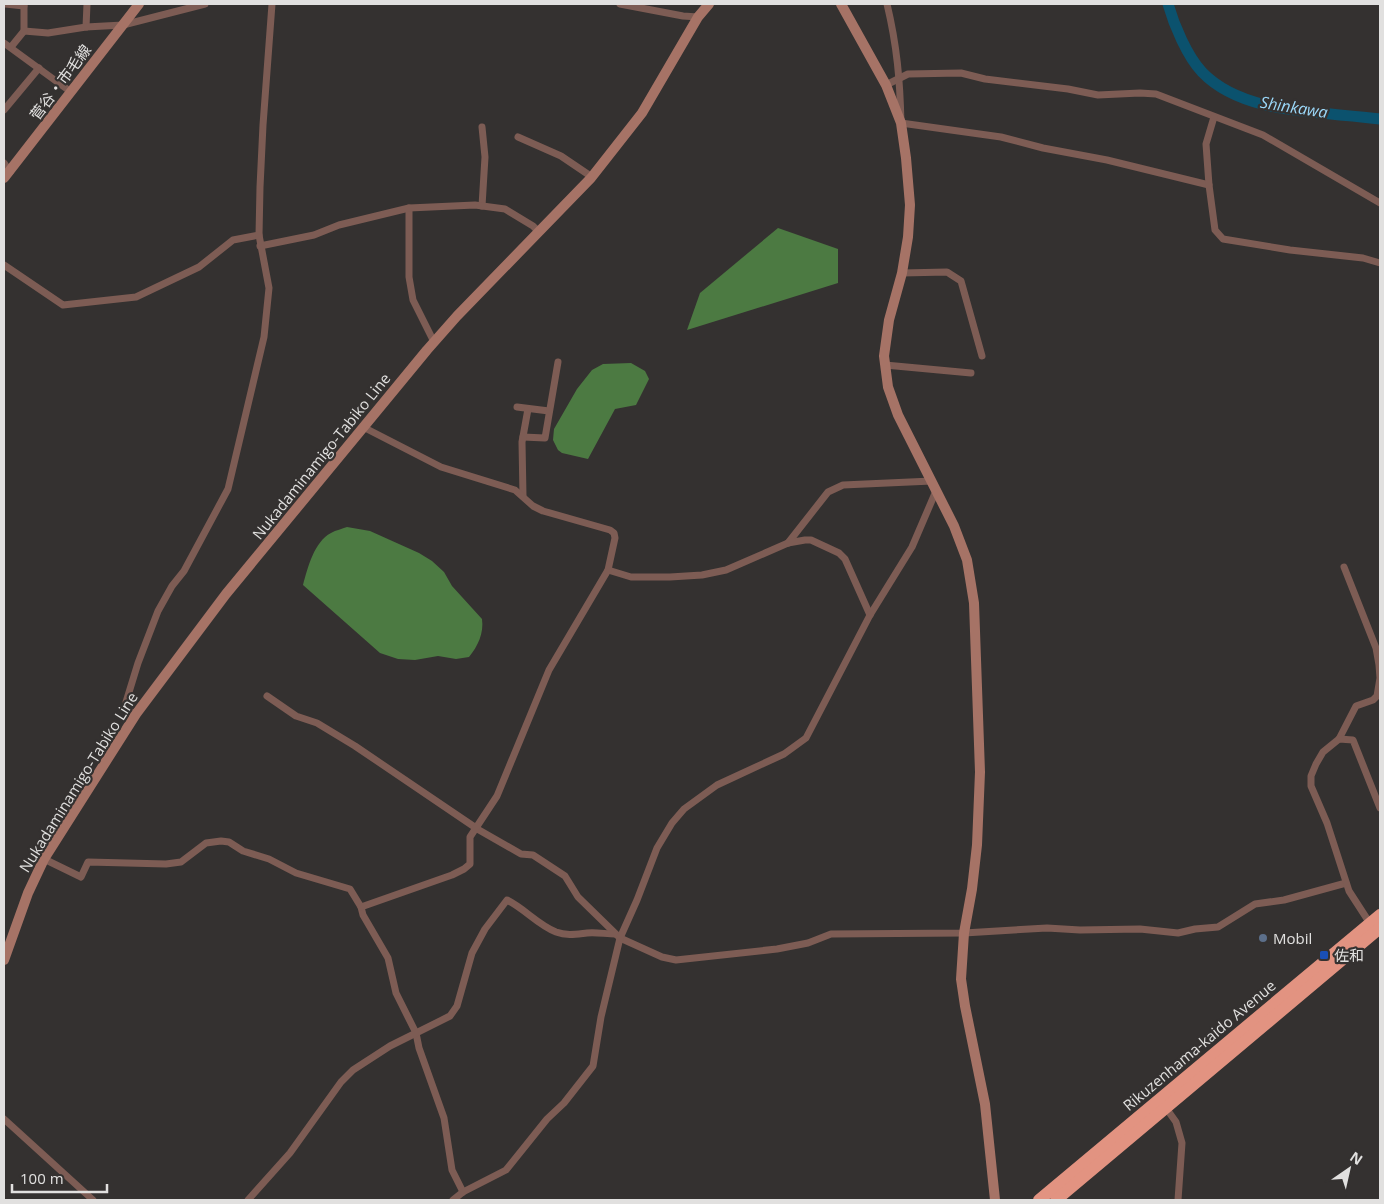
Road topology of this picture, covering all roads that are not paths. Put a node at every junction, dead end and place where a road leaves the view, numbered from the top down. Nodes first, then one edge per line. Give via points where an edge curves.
1 (5, 4) edge
2 (87, 4) edge
3 (139, 4) edge
4 (205, 4) edge
5 (272, 4) edge
6 (620, 4) edge
7 (708, 4) edge
8 (841, 4) edge
9 (887, 4) edge
10 (24, 5) edge
11 (698, 17) junction
12 (123, 25) junction
13 (86, 28) junction
14 (24, 31) junction
15 (4, 43) edge
16 (11, 47) junction
17 (39, 68) junction
18 (900, 78) junction
19 (886, 85) junction
20 (71, 92) junction
21 (4, 110) edge
22 (1214, 117) junction
23 (901, 123) junction
24 (482, 127) dead end
25 (518, 136) dead end
26 (6, 171) edge
27 (592, 177) junction
28 (1209, 185) junction
29 (1380, 203) edge
30 (482, 206) junction
31 (409, 208) junction
32 (538, 231) junction
33 (259, 235) junction
34 (260, 246) junction
35 (1380, 263) edge
36 (4, 265) edge
37 (902, 272) junction
38 (434, 342) junction
39 (982, 356) dead end
40 (558, 362) dead end
41 (885, 365) junction
42 (971, 373) dead end
43 (517, 407) dead end
44 (528, 409) junction
45 (549, 411) junction
46 (363, 427) junction
47 (522, 437) junction
48 (934, 486) junction
49 (523, 496) junction
50 (788, 543) junction
51 (1344, 567) dead end
52 (608, 570) junction
53 (870, 616) junction
54 (267, 696) dead end
55 (136, 714) junction
56 (1339, 739) junction
57 (1380, 808) edge
58 (476, 827) junction
59 (44, 859) junction
60 (1346, 883) junction
61 (361, 907) junction
62 (1380, 915) edge
63 (1377, 928) edge
64 (964, 933) junction
65 (617, 936) junction
66 (4, 960) edge
67 (416, 1033) junction
68 (1166, 1108) junction
69 (4, 1120) edge
70 (463, 1192) junction
71 (93, 1200) edge
72 (248, 1200) edge
73 (453, 1200) edge
74 (995, 1200) edge
75 (1039, 1200) edge
76 (1056, 1200) edge
77 (1178, 1200) edge

1 - 10 street
2 - 13 street
3 - 12 street, 菅谷・市毛線
4 - 12 street
5 - 33 street via 262,125
6 - 11 street
7 - 11 street, Nukadaminamigo-Tabiko Line
8 - 19 street
9 - 18 street via 895,34
10 - 14 street
11 - 27 street, Nukadaminamigo-Tabiko Line via 642,113
12 - 13 street
12 - 20 street, 菅谷・市毛線
13 - 14 street via 48,34
14 - 16 street
15 - 16 street
16 - 17 street
17 - 20 street
17 - 21 street
18 - 19 street
18 - 22 street via 908,74 961,73 1098,95 1156,94
18 - 23 street
19 - 23 street
20 - 26 street, 菅谷・市毛線
22 - 28 street via 1206,144
22 - 29 street via 1263,135
23 - 28 street via 1002,137
23 - 37 street via 910,204
24 - 30 street via 485,157
25 - 27 street via 561,156
27 - 32 street, Nukadaminamigo-Tabiko Line
28 - 35 street via 1215,230 1227,241 1363,258
30 - 31 street
30 - 32 street via 504,209
31 - 34 street via 339,225 314,235
31 - 38 street via 409,277 413,300
32 - 38 street, Nukadaminamigo-Tabiko Line
33 - 34 street
33 - 36 street via 233,240 199,267 136,297 64,305
34 - 55 street via 269,288 264,337 228,489 184,571 158,611 126,702 128,712
37 - 39 street via 946,272 961,281
37 - 41 street via 889,320
38 - 46 street, Nukadaminamigo-Tabiko Line
40 - 45 street
41 - 42 street
41 - 48 street via 888,387 898,415
43 - 44 street
44 - 45 street
44 - 47 street
45 - 47 street via 545,438
46 - 49 street via 441,467 515,490
46 - 55 street, Nukadaminamigo-Tabiko Line via 226,594
47 - 49 street
48 - 50 street via 843,486 828,492
48 - 53 street via 912,546
48 - 64 street via 968,560 974,603 980,772 977,846
49 - 52 street via 543,511 614,533 614,550
50 - 52 street via 726,570 702,575 632,577
50 - 53 street via 811,540 839,553 845,559
51 - 56 street via 1376,648 1380,678 1377,696 1356,706
52 - 58 street via 550,670 497,796
53 - 65 street via 806,738 784,754 717,785 684,809 672,823 657,848 637,900
54 - 58 street via 296,716 317,723 355,746
55 - 59 street, Nukadaminamigo-Tabiko Line
56 - 57 street via 1353,740
56 - 60 street via 1323,752 1311,776 1311,786
58 - 61 street via 470,836 470,864 464,869
58 - 65 street via 521,854 533,855 565,876 578,897
59 - 61 street via 81,877 88,862 182,862 206,843 229,842 296,873 350,889
59 - 66 street, Nukadaminamigo-Tabiko Line
60 - 63 street
60 - 64 street via 1284,900 1255,904 1218,927 1178,933 1140,929 1047,928
61 - 67 street via 362,915 388,958 396,993
62 - 63 highway, Rikuzenhama-kaido Avenue
63 - 68 highway, Rikuzenhama-kaido Avenue
63 - 75 highway, Rikuzenhama-kaido Avenue
64 - 65 street via 831,934 808,943 777,949 676,960
64 - 74 street via 961,979 985,1104
65 - 67 street via 556,932 507,900 472,953 457,1006 450,1016
65 - 70 street via 593,1066 506,1170
67 - 70 street via 444,1118 452,1170
67 - 72 street via 353,1070 290,1153
68 - 76 highway, Rikuzenhama-kaido Avenue
68 - 77 street via 1176,1122 1182,1143
69 - 71 street
70 - 73 street

